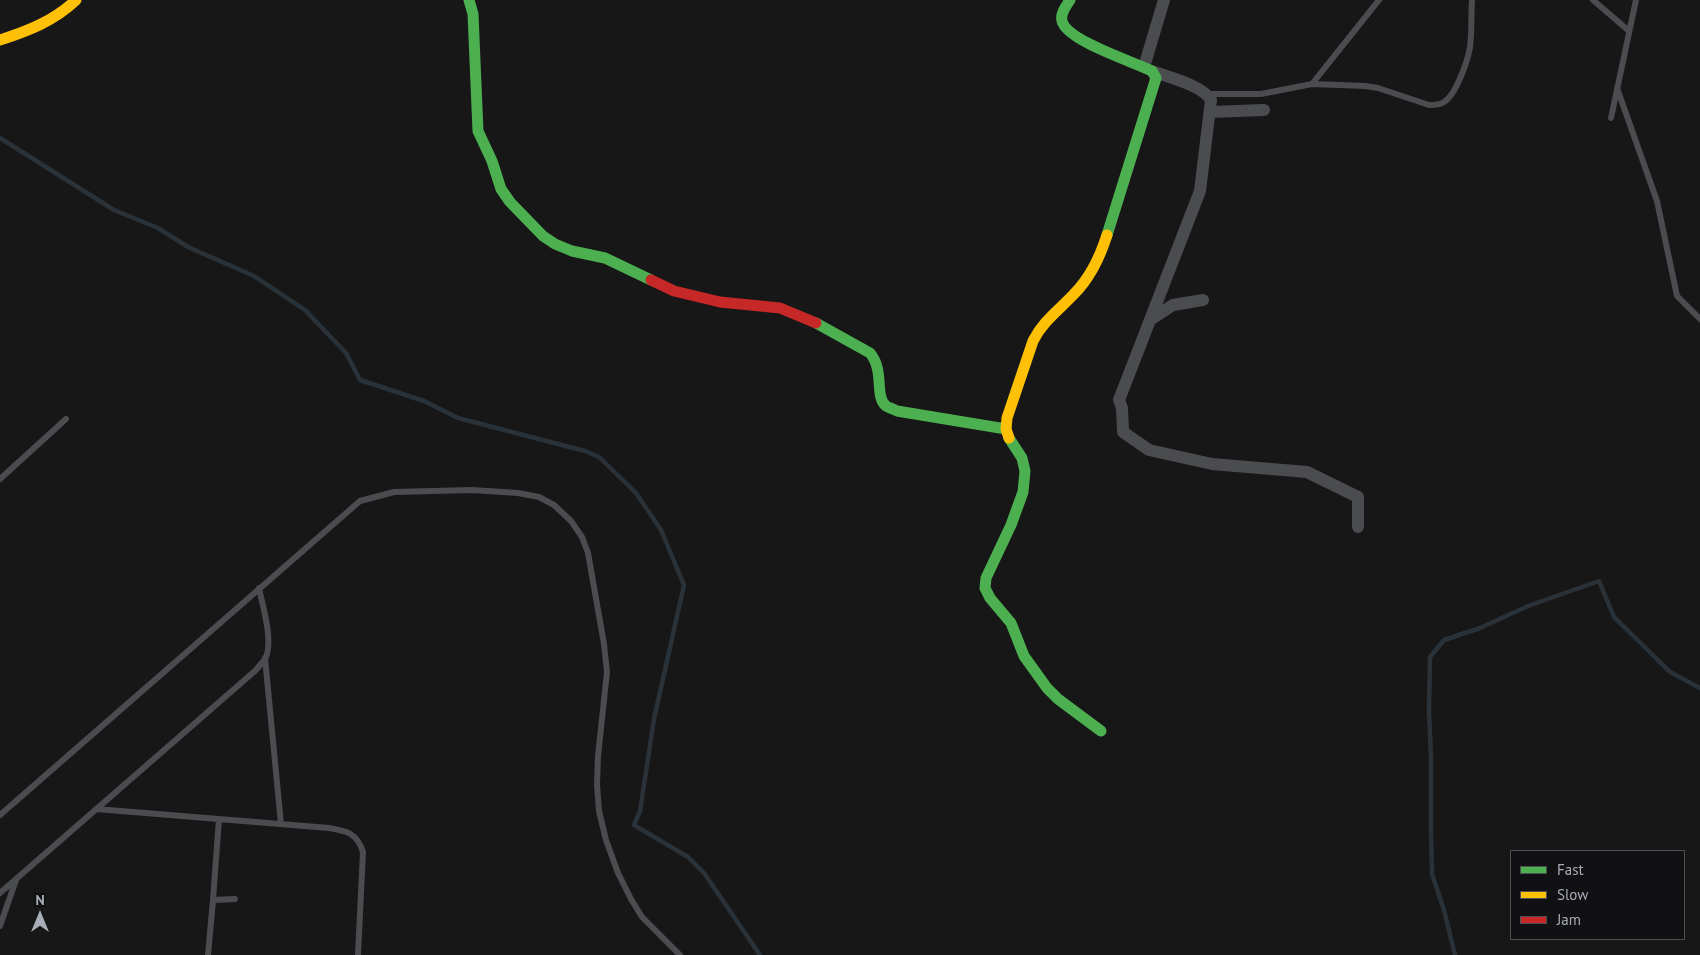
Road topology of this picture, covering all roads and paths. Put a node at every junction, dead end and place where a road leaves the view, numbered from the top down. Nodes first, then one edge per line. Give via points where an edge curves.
1 (76, 0) edge
2 (469, 0) edge
3 (1070, 0) edge
4 (1164, 0) edge
5 (1379, 0) edge
6 (1472, 0) edge
7 (1593, 0) edge
8 (1636, 0) edge
9 (1629, 31) junction
10 (0, 40) edge
11 (1148, 69) junction
12 (1312, 84) junction
13 (1617, 88) junction
14 (1207, 94) junction
15 (1264, 110) dead end
16 (1210, 112) junction
17 (1611, 118) dead end
18 (1203, 300) dead end
19 (1700, 319) edge
20 (1150, 320) junction
21 (66, 419) dead end
22 (1006, 429) junction
23 (0, 479) edge
24 (1358, 527) dead end
25 (259, 588) junction
26 (265, 658) junction
27 (1100, 731) dead end
28 (96, 809) junction
29 (0, 814) edge
30 (219, 819) junction
31 (281, 824) junction
32 (17, 879) junction
33 (0, 893) edge
34 (235, 899) dead end
35 (213, 900) junction
36 (0, 926) edge
37 (208, 955) edge
38 (358, 955) edge
39 (680, 955) edge

1 - 10 street via 40,27
2 - 22 street via 473,14 478,131 501,189 544,236 572,251 618,263 674,291 720,302 780,308 814,322 876,360 880,398 886,406 897,411
3 - 11 street via 1062,14 1062,22 1069,30 1094,46
4 - 11 street
5 - 12 lane
6 - 12 lane via 1470,48 1453,94 1445,102 1429,105 1378,88
7 - 9 lane
8 - 9 lane
9 - 13 lane
11 - 14 street
11 - 22 street via 1156,78 1155,85 1100,254 1078,290 1039,330 1007,418
12 - 14 lane via 1261,94
13 - 17 lane
13 - 19 lane via 1657,202 1677,296
14 - 16 street via 1211,100
15 - 16 street
16 - 20 street via 1200,191
18 - 20 street via 1173,305
20 - 24 street via 1118,400 1122,408 1123,432 1149,450 1212,464 1308,472 1358,497
21 - 23 lane
22 - 27 street via 1022,458 1025,471 1023,492 986,578 985,588 1011,623 1024,656 1047,688
25 - 26 lane via 268,637
25 - 29 lane
25 - 39 lane via 360,501 375,496 394,492 472,490 518,493 539,497 554,505 582,536 604,644 607,672 598,785 599,811 606,840 618,873 638,911
26 - 28 lane via 256,670
26 - 31 lane
28 - 30 lane
28 - 32 lane
30 - 31 lane
30 - 35 lane
31 - 38 lane via 343,831 360,841 363,865
32 - 33 lane
32 - 36 lane
34 - 35 lane
35 - 37 lane

